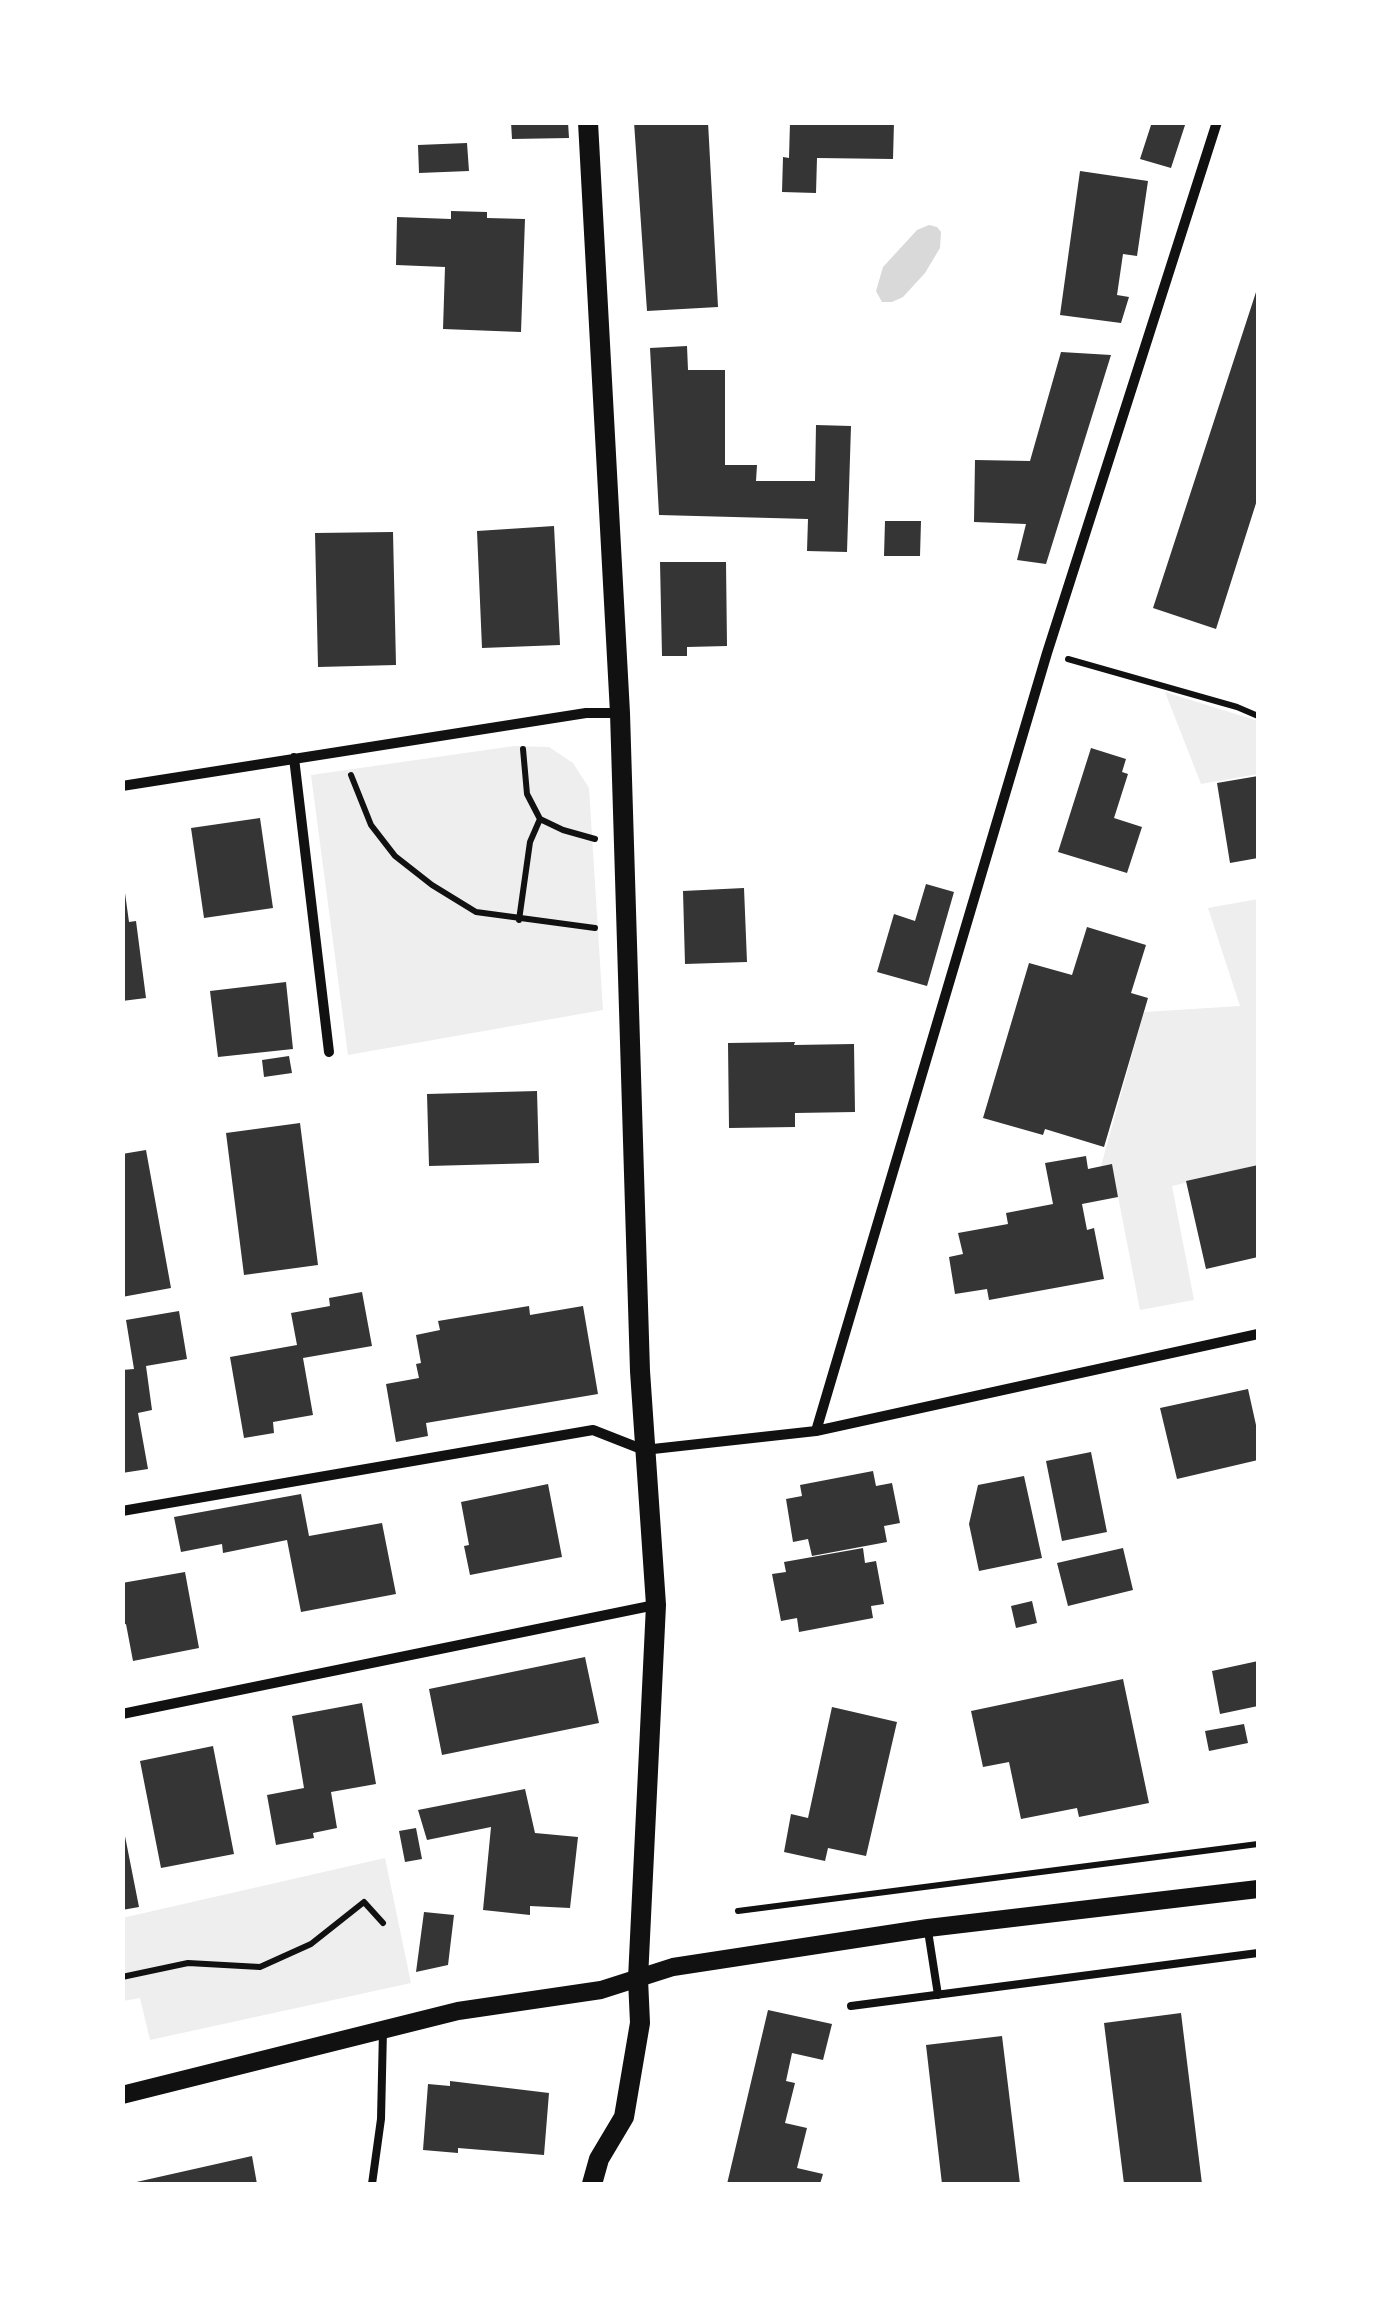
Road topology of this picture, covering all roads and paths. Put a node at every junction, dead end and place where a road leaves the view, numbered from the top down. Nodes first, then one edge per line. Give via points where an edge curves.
1 (588, 122) edge
2 (1216, 122) edge
3 (1047, 653) junction
4 (620, 713) junction
5 (1258, 716) edge
6 (520, 723) junction
7 (346, 750) junction
8 (294, 758) junction
9 (122, 786) edge
10 (540, 819) junction
11 (623, 843) junction
12 (519, 920) junction
13 (626, 931) junction
14 (330, 1052) dead end
15 (1258, 1334) edge
16 (816, 1431) junction
17 (644, 1450) junction
18 (122, 1512) edge
19 (656, 1605) junction
20 (122, 1714) edge
21 (1258, 1844) edge
22 (1258, 1890) edge
23 (738, 1910) dead end
24 (383, 1923) dead end
25 (928, 1928) junction
26 (1258, 1953) edge
27 (122, 1977) edge
28 (638, 1979) junction
29 (938, 1996) junction
30 (851, 2006) dead end
31 (383, 2030) junction
32 (122, 2095) edge
33 (372, 2184) edge
34 (592, 2184) edge

1 - 4 main road
2 - 3 street
3 - 5 path
3 - 16 street
4 - 6 street
4 - 11 main road
6 - 7 street
6 - 10 path via 526,794
7 - 8 street
7 - 12 path via 353,786 394,856 476,912
8 - 9 street
8 - 14 street
10 - 11 path
10 - 12 path via 530,842
11 - 13 main road
12 - 13 path
13 - 17 main road
15 - 16 street
16 - 17 street
17 - 18 street via 593,1430
17 - 19 main road
19 - 20 street
19 - 28 main road
21 - 23 path
22 - 25 street
24 - 27 path via 364,1902 311,1944 260,1967 188,1963
25 - 28 street via 673,1967
25 - 29 lane
26 - 29 lane
28 - 31 street
28 - 34 main road via 631,2090
29 - 30 lane
31 - 32 street
31 - 33 lane

